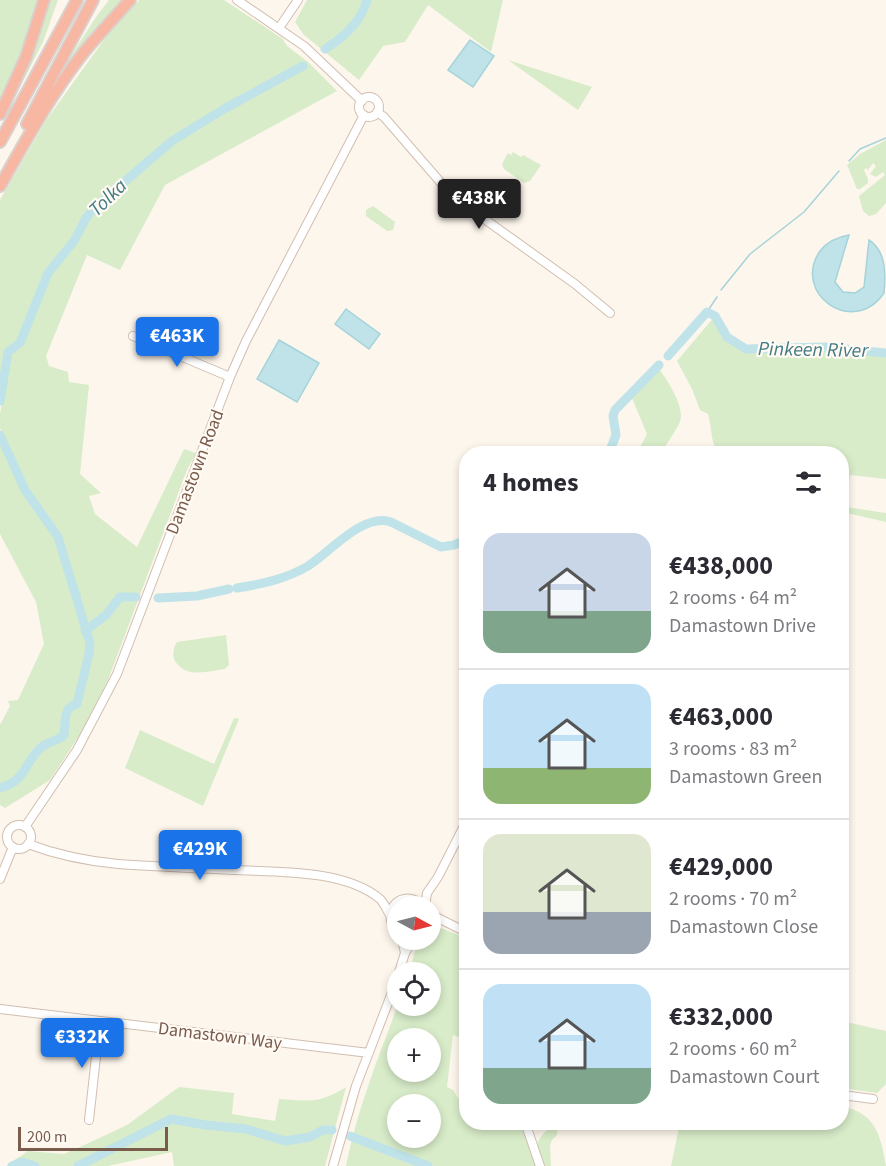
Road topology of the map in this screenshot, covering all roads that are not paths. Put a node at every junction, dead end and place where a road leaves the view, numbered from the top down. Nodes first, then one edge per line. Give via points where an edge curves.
1 (44, 0) edge
2 (77, 0) edge
3 (93, 0) edge
4 (130, 0) edge
5 (237, 0) edge
6 (298, 0) edge
7 (279, 28) junction
8 (362, 100) junction
9 (377, 112) junction
10 (0, 114) edge
11 (364, 115) junction
12 (0, 142) edge
13 (0, 174) edge
14 (0, 186) edge
15 (610, 313) dead end
16 (133, 336) dead end
17 (230, 377) junction
18 (0, 826) edge
19 (26, 827) junction
20 (9, 831) junction
21 (459, 836) edge
22 (28, 844) junction
23 (13, 847) junction
24 (0, 879) edge
25 (428, 893) junction
26 (420, 896) edge
27 (427, 896) edge
28 (381, 900) junction
29 (387, 900) edge
30 (387, 910) edge
31 (441, 920) edge
32 (459, 928) edge
33 (404, 950) edge
34 (407, 950) edge
35 (405, 953) junction
36 (402, 962) edge
37 (387, 1006) edge
38 (0, 1009) edge
39 (100, 1021) junction
40 (369, 1053) junction
41 (849, 1096) edge
42 (873, 1099) dead end
43 (89, 1120) dead end
44 (528, 1130) edge
45 (333, 1166) edge
46 (540, 1166) edge

1 - 10 highway via 26,57
2 - 12 highway
3 - 13 highway
4 - 14 highway via 84,52 58,89
5 - 7 street
6 - 7 street
7 - 8 street
8 - 9 street via 375,99
8 - 11 street via 359,108
9 - 11 street via 370,117
9 - 15 street via 465,205
11 - 17 street, Damastown Road
16 - 17 street
17 - 19 street, Damastown Road via 117,674 77,750
18 - 20 street
19 - 20 street via 16,826
19 - 22 street via 30,833
20 - 23 street via 8,841
21 - 25 street
22 - 23 street
22 - 28 street via 78,859 108,863 322,877 351,884
23 - 24 street
25 - 26 street
25 - 27 street
28 - 29 street
28 - 30 street
31 - 32 street
33 - 35 street
34 - 35 street
35 - 36 street
37 - 40 street
38 - 39 street, Damastown Way
39 - 40 street, Damastown Way
39 - 43 street
40 - 45 street
41 - 42 street
44 - 46 street

